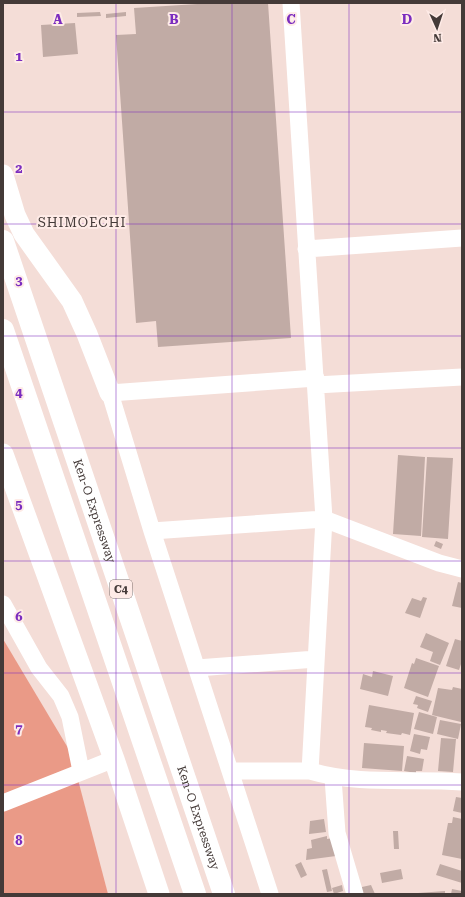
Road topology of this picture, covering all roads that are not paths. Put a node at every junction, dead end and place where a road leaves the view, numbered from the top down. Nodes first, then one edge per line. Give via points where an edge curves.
1 (291, 3) edge
2 (3, 175) edge
3 (462, 238) edge
4 (3, 241) edge
5 (306, 249) junction
6 (3, 330) edge
7 (462, 377) edge
8 (316, 382) junction
9 (110, 393) junction
10 (3, 454) edge
11 (324, 519) junction
12 (152, 531) junction
13 (462, 569) edge
14 (3, 604) edge
15 (316, 659) junction
16 (197, 668) junction
17 (114, 759) junction
18 (81, 771) junction
19 (230, 771) junction
20 (310, 771) junction
21 (333, 778) junction
22 (462, 782) edge
23 (3, 803) edge
24 (159, 894) edge
25 (196, 894) edge
26 (224, 894) edge
27 (270, 894) edge
28 (355, 894) edge

1 - 5 street
2 - 9 street via 15,215 24,234 72,302
3 - 5 street
4 - 26 highway, Ken-O Expressway / C4
5 - 8 street
6 - 25 highway, C4
7 - 8 street
8 - 9 street
8 - 11 street
9 - 12 street
10 - 17 street
11 - 12 street
11 - 13 street via 439,563
11 - 15 street
12 - 16 street
14 - 18 street via 39,668 61,696 70,717
15 - 16 street
15 - 20 street
16 - 19 street
17 - 18 street
17 - 24 street
18 - 23 street
19 - 20 street
19 - 27 street
20 - 21 street
21 - 22 street via 376,782
21 - 28 street via 337,833

